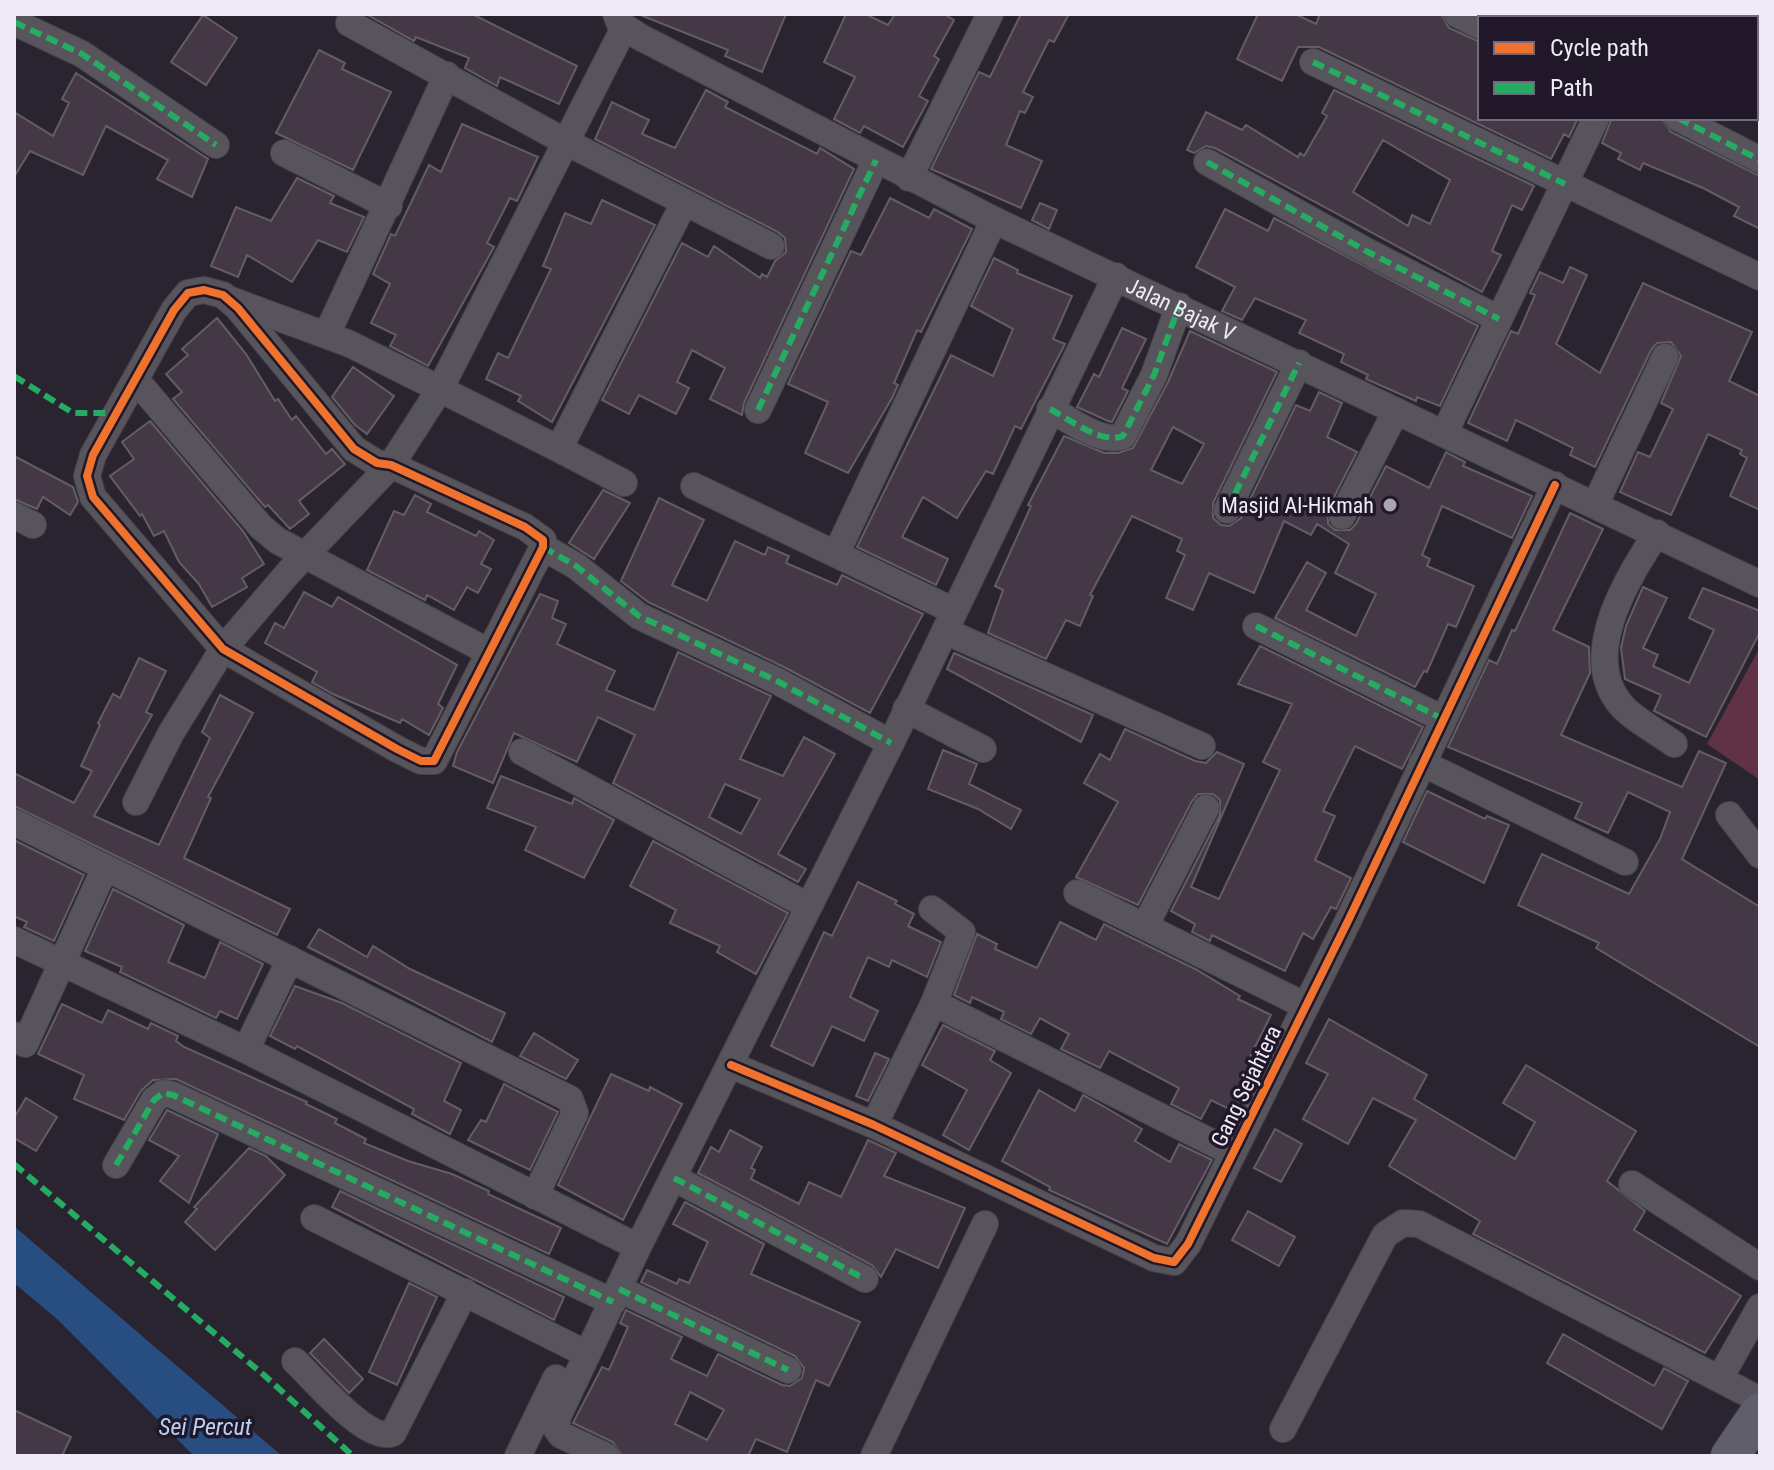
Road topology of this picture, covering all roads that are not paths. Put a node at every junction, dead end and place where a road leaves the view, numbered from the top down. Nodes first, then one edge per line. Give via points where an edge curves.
1 (990, 14) edge
2 (1457, 14) edge
3 (620, 21) edge
4 (14, 22) edge
5 (349, 23) dead end
6 (1478, 25) edge
7 (1313, 62) dead end
8 (447, 75) junction
9 (1595, 120) edge
10 (1682, 120) edge
11 (564, 141) junction
12 (216, 145) dead end
13 (284, 153) dead end
14 (876, 160) junction
15 (1760, 160) edge
16 (1207, 162) dead end
17 (909, 178) junction
18 (1565, 184) junction
19 (684, 203) junction
20 (389, 206) junction
21 (994, 220) junction
22 (771, 246) dead end
23 (1116, 276) junction
24 (1760, 277) edge
25 (228, 299) junction
26 (1179, 306) junction
27 (1499, 319) junction
28 (327, 334) junction
29 (1665, 357) dead end
30 (1299, 363) junction
31 (136, 380) junction
32 (440, 389) junction
33 (1050, 409) junction
34 (758, 410) dead end
35 (1396, 411) junction
36 (1444, 434) junction
37 (559, 449) junction
38 (391, 465) junction
39 (624, 483) dead end
40 (1555, 485) junction
41 (694, 486) dead end
42 (1596, 503) junction
43 (1227, 510) dead end
44 (1342, 516) dead end
45 (1657, 533) junction
46 (543, 547) junction
47 (836, 554) junction
48 (305, 556) junction
49 (1760, 584) edge
50 (949, 621) junction
51 (1256, 626) dead end
52 (223, 649) junction
53 (489, 652) junction
54 (906, 709) junction
55 (1443, 719) junction
56 (891, 743) junction
57 (1674, 744) dead end
58 (1202, 746) dead end
59 (983, 749) dead end
60 (522, 752) dead end
61 (1422, 763) junction
62 (136, 802) dead end
63 (1206, 808) dead end
64 (1729, 815) dead end
65 (14, 822) edge
66 (1760, 855) edge
67 (1625, 862) dead end
68 (105, 868) junction
69 (1077, 893) dead end
70 (808, 906) junction
71 (932, 909) dead end
72 (1145, 926) junction
73 (14, 940) edge
74 (290, 959) junction
75 (63, 963) junction
76 (934, 1003) junction
77 (1306, 1006) junction
78 (14, 1035) edge
79 (246, 1050) junction
80 (731, 1065) junction
81 (874, 1125) junction
82 (1233, 1153) junction
83 (116, 1165) dead end
84 (674, 1178) junction
85 (1632, 1184) dead end
86 (535, 1196) junction
87 (314, 1218) dead end
88 (985, 1224) dead end
89 (638, 1247) junction
90 (1760, 1267) edge
91 (865, 1279) dead end
92 (465, 1292) junction
93 (616, 1295) junction
94 (1760, 1307) edge
95 (580, 1350) junction
96 (295, 1361) dead end
97 (788, 1370) dead end
98 (1720, 1378) junction
99 (1760, 1400) edge
100 (1760, 1412) edge
101 (1283, 1429) dead end
102 (518, 1456) edge
103 (606, 1456) edge
104 (874, 1456) edge
105 (1730, 1456) edge

1 - 17 street
2 - 6 street
3 - 11 street
3 - 14 street, Jalan Bajak V
4 - 12 street via 82,54
5 - 8 street
7 - 18 street
8 - 11 street
8 - 20 street
9 - 18 street
10 - 15 street
11 - 19 street
11 - 32 street
13 - 20 street
14 - 17 street, Jalan Bajak V
14 - 34 street
16 - 27 street
17 - 21 street, Jalan Bajak V
18 - 24 street
18 - 27 street
19 - 22 street
19 - 37 street
20 - 28 street
21 - 23 street, Jalan Bajak V
21 - 47 street
23 - 26 street, Jalan Bajak V
23 - 33 street
25 - 28 street
25 - 31 street via 204,290 188,293
25 - 38 street via 344,439 367,457
26 - 30 street, Jalan Bajak V
26 - 33 street via 1154,375 1123,436 1099,435
27 - 36 street
28 - 32 street
29 - 42 street
30 - 35 street, Jalan Bajak V
30 - 43 street
31 - 48 street via 261,527
31 - 52 street via 93,455 89,488
32 - 37 street
32 - 38 street
33 - 50 street
35 - 36 street, Jalan Bajak V
35 - 44 street
36 - 40 street, Jalan Bajak V
37 - 39 street
38 - 46 street via 525,527 540,536
38 - 48 street
40 - 42 street, Jalan Bajak V
40 - 55 street, Gang Sejahtera
41 - 47 street
42 - 45 street, Jalan Bajak V
45 - 49 street, Jalan Bajak V
45 - 57 street via 1610,617 1605,646 1608,675 1627,711
46 - 53 street
46 - 56 street via 639,616 777,681
47 - 50 street
48 - 52 street
48 - 53 street
50 - 54 street
50 - 58 street
51 - 55 street
52 - 53 street via 428,762 440,756
52 - 62 street
54 - 56 street
54 - 59 street
55 - 61 street, Gang Sejahtera
56 - 70 street
60 - 70 street
61 - 67 street
61 - 77 street, Gang Sejahtera
63 - 72 street
64 - 66 street
65 - 68 street
68 - 74 street
68 - 75 street
69 - 72 street
70 - 80 street
71 - 76 street via 962,932
72 - 77 street
73 - 75 street
74 - 79 street
74 - 86 street via 570,1099 575,1113
75 - 78 street via 25,1044
75 - 79 street
76 - 81 street
76 - 82 street
77 - 82 street, Gang Sejahtera
79 - 86 street
80 - 81 street, Gang Sejahtera
80 - 84 street
81 - 82 street, Gang Sejahtera via 1167,1263 1182,1255
83 - 93 street via 154,1100 168,1094
84 - 89 street
84 - 91 street
85 - 90 street
86 - 89 street
87 - 92 street
88 - 104 street
89 - 93 street
92 - 95 street
92 - 96 street via 393,1433 381,1436 356,1421
93 - 95 street
93 - 97 street
94 - 98 street
95 - 102 street
95 - 103 street via 556,1428
98 - 99 street
98 - 101 street via 1419,1224 1403,1223 1385,1235
100 - 105 highway

